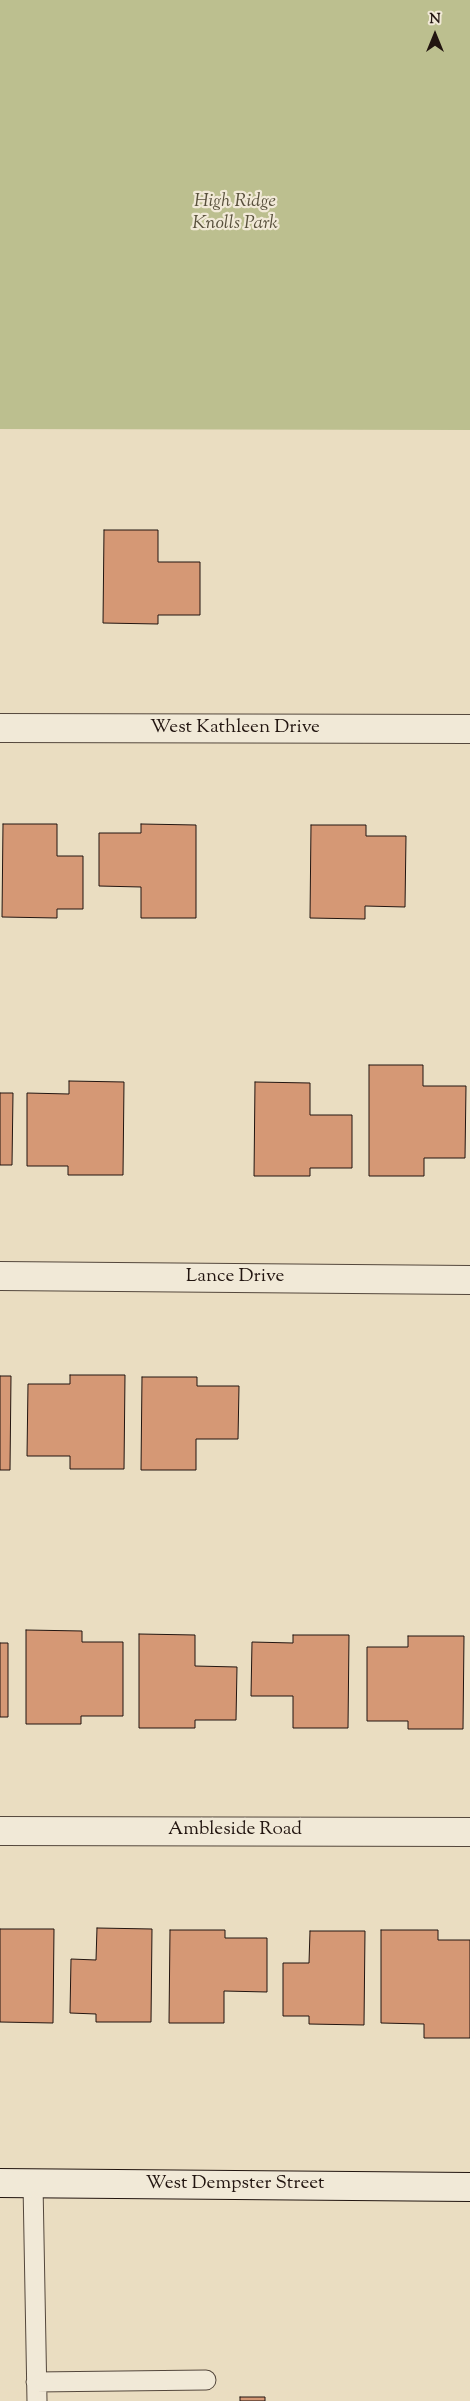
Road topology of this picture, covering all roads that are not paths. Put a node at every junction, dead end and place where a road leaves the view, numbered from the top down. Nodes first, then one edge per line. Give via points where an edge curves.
1 (0, 728) edge
2 (470, 729) edge
3 (0, 1276) edge
4 (470, 1280) edge
5 (0, 1831) edge
6 (470, 1832) edge
7 (0, 2183) edge
8 (33, 2184) junction
9 (470, 2187) edge
10 (206, 2380) dead end
11 (36, 2392) edge

1 - 2 street, West Kathleen Drive
3 - 4 street, Lance Drive
5 - 6 street, Ambleside Road
7 - 8 street, West Dempster Street
8 - 9 street, West Dempster Street
8 - 11 lane
10 - 11 lane

